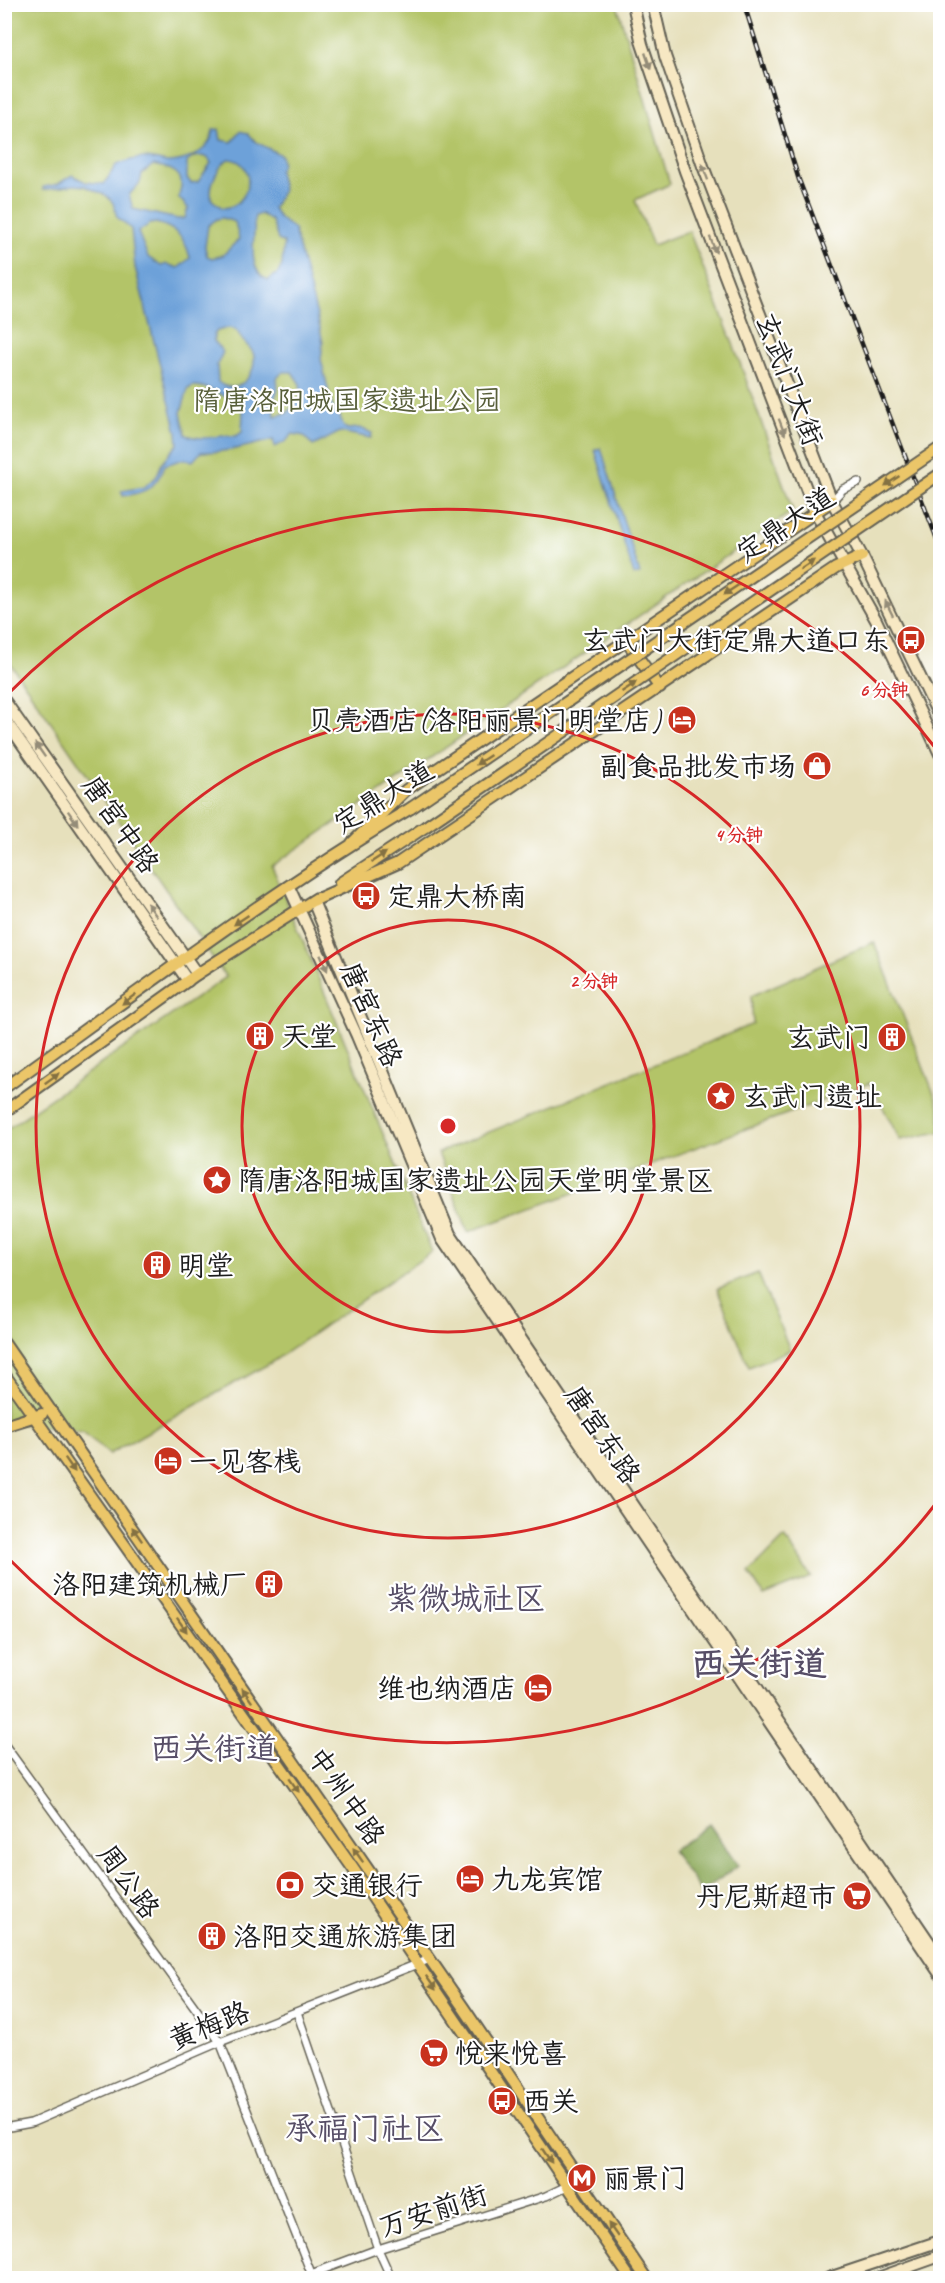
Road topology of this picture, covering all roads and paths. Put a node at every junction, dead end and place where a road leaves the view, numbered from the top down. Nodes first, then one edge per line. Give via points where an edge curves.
1 (633, 4) edge
2 (653, 4) edge
3 (940, 448) edge
4 (940, 474) edge
5 (858, 482) dead end
6 (832, 501) junction
7 (815, 512) junction
8 (862, 556) junction
9 (845, 563) junction
10 (625, 639) junction
11 (660, 688) junction
12 (4, 700) edge
13 (940, 718) edge
14 (5, 719) edge
15 (940, 754) edge
16 (399, 798) junction
17 (411, 808) junction
18 (425, 827) junction
19 (435, 838) junction
20 (352, 843) junction
21 (289, 887) junction
22 (313, 901) junction
23 (300, 909) junction
24 (181, 961) junction
25 (193, 978) junction
26 (4, 1088) edge
27 (4, 1112) edge
28 (4, 1343) edge
29 (4, 1374) edge
30 (50, 1408) junction
31 (37, 1418) junction
32 (4, 1426) edge
33 (4, 1744) edge
34 (940, 1958) edge
35 (430, 1959) junction
36 (418, 1964) junction
37 (940, 1974) edge
38 (297, 2012) junction
39 (220, 2042) junction
40 (4, 2128) edge
41 (567, 2186) junction
42 (940, 2241) edge
43 (378, 2249) junction
44 (940, 2256) edge
45 (312, 2276) edge
46 (391, 2278) edge
47 (630, 2278) edge
48 (646, 2278) edge
49 (829, 2278) edge
50 (878, 2278) edge

1 -> 7 street, 玄武门大街 via 642,44 685,171
6 -> 2 street, 玄武门大街 via 703,166 665,56
3 -> 17 main road, 定鼎大道, bridge
18 -> 4 main road, 定鼎大道, bridge
5 - 6 street via 843,489
6 - 7 main road
6 - 8 street, 玄武门大街
7 - 9 street, 玄武门大街
7 - 10 main road
8 - 9 main road
13 -> 8 street, 玄武门大街
9 - 11 main road
9 - 15 street, 玄武门大街
10 - 11 main road
10 - 16 main road
11 - 19 main road
24 -> 12 street, 唐宫中路
14 -> 24 street, 唐宫中路
16 - 17 main road via 400,810
16 - 20 main road
17 - 20 main road, 定鼎大道
18 - 19 main road via 420,837 423,841
22 -> 18 main road, 定鼎大道
19 - 22 main road via 398,863
20 - 21 main road, 定鼎大道
21 - 23 street, 唐宫东路
21 -> 24 main road, 定鼎大道
22 - 23 main road, 定鼎大道
22 - 34 street, 唐宫东路 via 450,1234
23 - 25 main road, 定鼎大道
23 -> 37 street, 唐宫东路 via 442,1239
24 - 25 street, 唐宫中路
24 -> 26 main road, 定鼎大道
27 -> 25 main road, 定鼎大道
28 - 30 main road, 中州中路
29 - 31 main road, 中州中路
30 - 31 main road
35 -> 30 main road, 中州中路
31 - 32 main road
31 -> 36 main road, 中州中路
33 - 39 street, 周公路
35 - 36 street, 黄梅路
48 -> 35 main road, 中州中路
36 - 38 street, 黄梅路
36 -> 41 main road, 中州中路
38 - 39 street, 黄梅路
38 - 43 street
39 - 40 street, 黄梅路 via 31,2123
39 - 45 street, 周公路
41 - 43 street, 万安前街
41 - 47 main road, 中州中路
42 - 49 street
43 - 45 street, 万安前街
43 - 46 street
44 - 50 street

